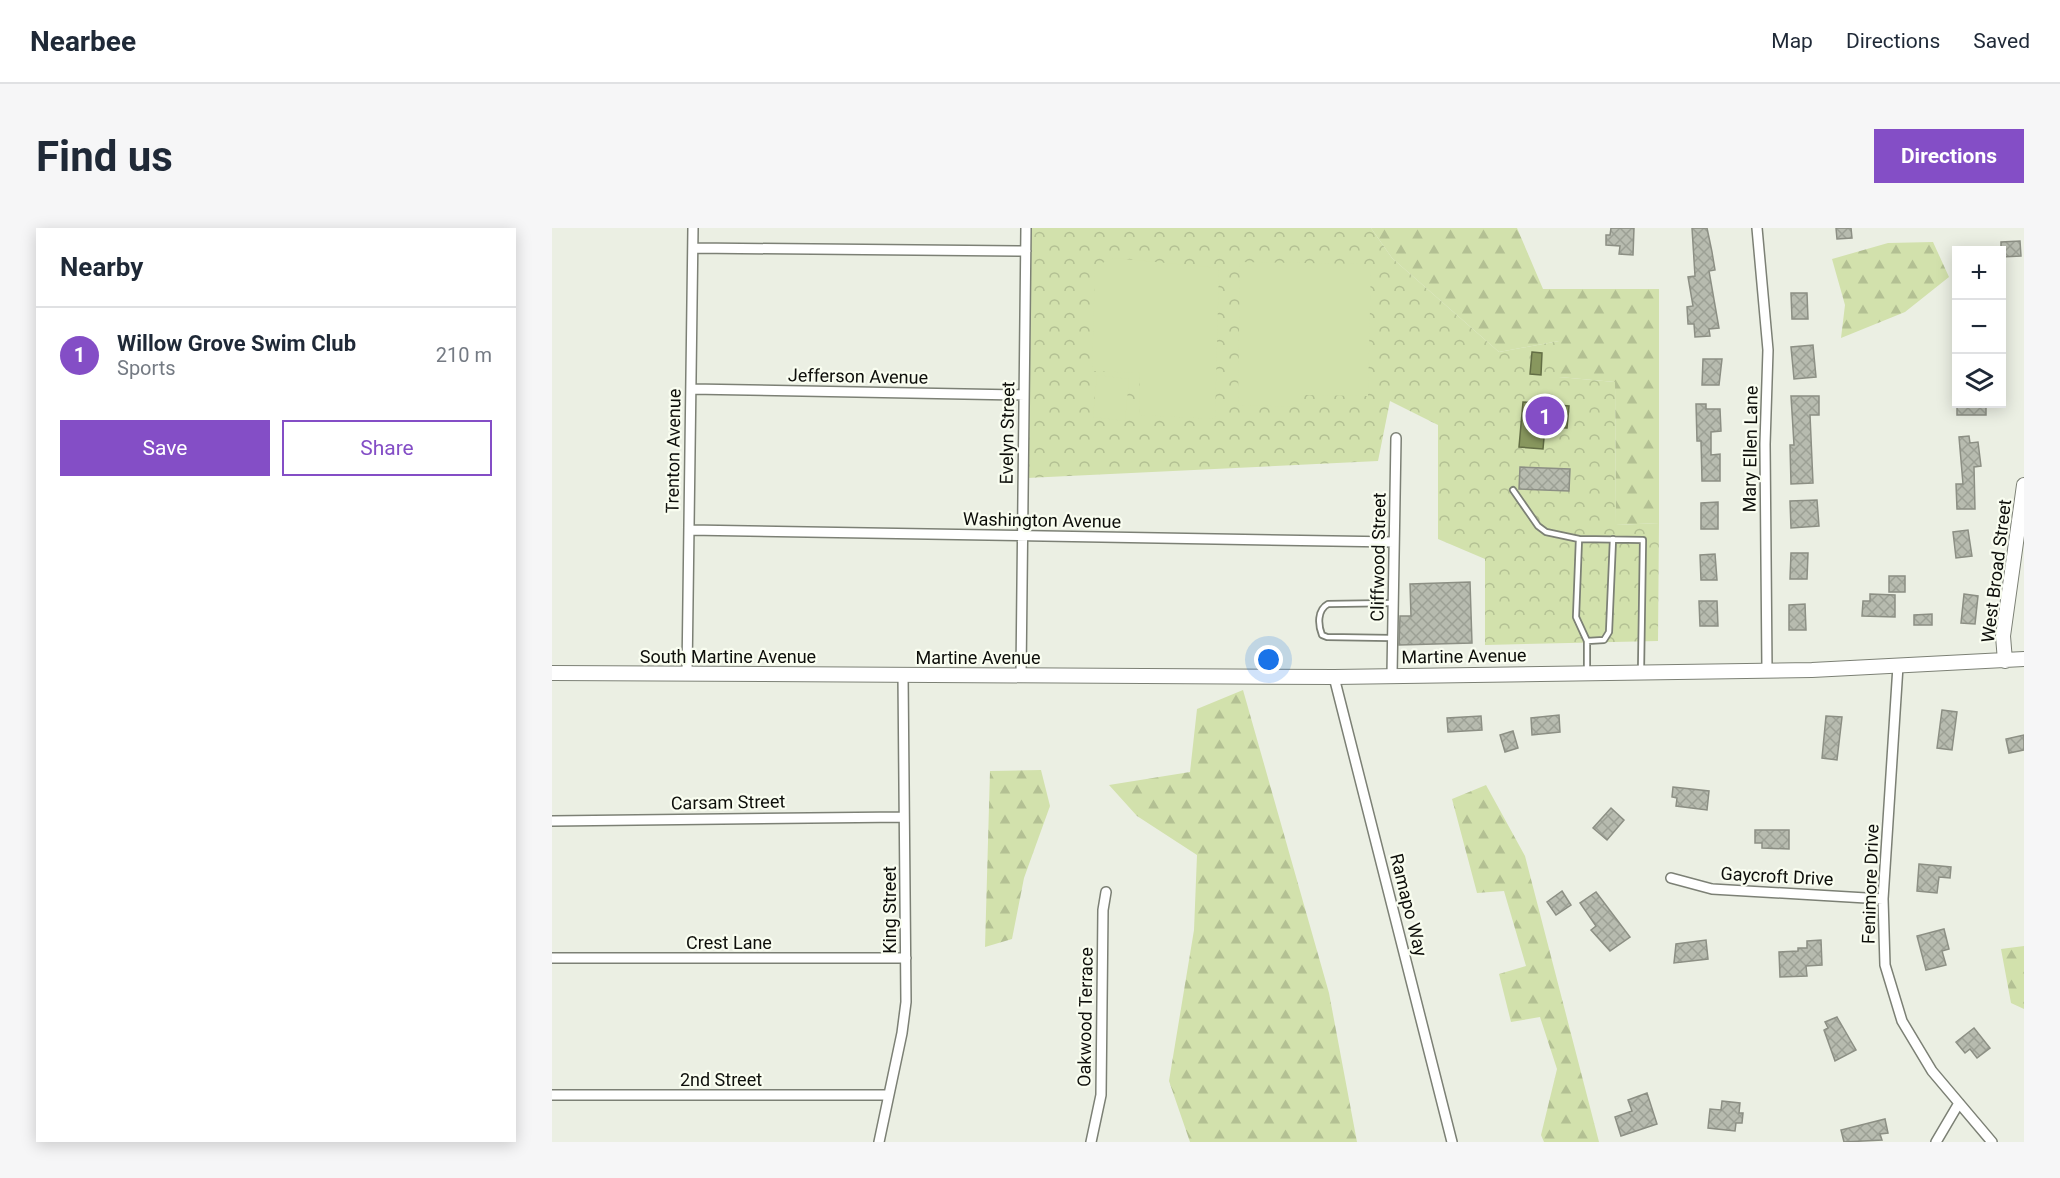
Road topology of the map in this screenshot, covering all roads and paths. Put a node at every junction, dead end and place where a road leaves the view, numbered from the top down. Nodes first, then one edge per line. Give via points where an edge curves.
1 (693, 228) edge
2 (1026, 228) edge
3 (1757, 228) edge
4 (693, 248) junction
5 (1026, 251) junction
6 (691, 389) junction
7 (1024, 395) junction
8 (1396, 438) dead end
9 (2024, 485) edge
10 (1513, 490) dead end
11 (689, 530) junction
12 (1022, 536) junction
13 (1579, 538) junction
14 (1613, 539) junction
15 (1394, 542) junction
16 (1393, 603) junction
17 (1393, 638) junction
18 (1587, 641) junction
19 (2024, 660) edge
20 (2005, 661) junction
21 (1898, 666) junction
22 (1767, 670) junction
23 (1641, 672) junction
24 (552, 673) edge
25 (1587, 673) junction
26 (687, 674) junction
27 (903, 674) junction
28 (1021, 675) junction
29 (1392, 675) junction
30 (1334, 677) junction
31 (904, 818) junction
32 (552, 820) edge
33 (1671, 879) dead end
34 (1106, 892) dead end
35 (1882, 899) junction
36 (552, 958) edge
37 (906, 958) junction
38 (552, 1095) edge
39 (889, 1095) junction
40 (1959, 1103) junction
41 (879, 1142) edge
42 (1091, 1142) edge
43 (1452, 1142) edge
44 (1936, 1142) edge
45 (1992, 1142) edge

1 - 4 street, Trenton Avenue
2 - 5 street, Evelyn Street
3 - 22 street, Mary Ellen Lane via 1768,350
4 - 5 street
4 - 6 street, Trenton Avenue
5 - 7 street, Evelyn Street
6 - 7 street, Jefferson Avenue
6 - 11 street, Trenton Avenue
7 - 12 street, Evelyn Street
8 - 15 street, Cliffwood Street
9 - 20 main road, West Broad Street via 2003,636
10 - 13 lane via 1546,532
11 - 12 street, Washington Avenue
11 - 26 street, Trenton Avenue
12 - 15 street, Washington Avenue
12 - 28 street, Evelyn Street
13 - 14 lane
13 - 18 lane via 1576,617
14 - 18 lane via 1610,632 1604,639
14 - 23 lane via 1643,540
15 - 16 street, Cliffwood Street
16 - 17 street, Cliffwood Street
16 - 17 lane via 1328,604 1323,606 1319,628 1327,637
17 - 29 street, Cliffwood Street
18 - 25 lane
19 - 20 main road, Martine Avenue
20 - 21 main road, Martine Avenue
21 - 22 main road, Martine Avenue
21 - 35 street, Fenimore Drive
22 - 23 main road, Martine Avenue
23 - 25 main road, Martine Avenue
24 - 26 main road, South Martine Avenue
25 - 29 main road, Martine Avenue
26 - 27 main road, South Martine Avenue
27 - 28 main road, Martine Avenue
27 - 31 street, King Street
28 - 30 main road, Martine Avenue
29 - 30 main road, Martine Avenue
30 - 43 street, Ramapo Way
31 - 32 street, Carsam Street
31 - 37 street, King Street
33 - 35 street, Gaycroft Drive via 1712,889
34 - 42 street, Oakwood Terrace via 1101,1095
35 - 40 street, Fenimore Drive via 1885,965 1902,1021 1932,1071
36 - 37 street, Crest Lane
37 - 39 street, King Street via 906,1002
38 - 39 street, 2nd Street
39 - 41 street, King Street
40 - 44 street
40 - 45 street, Fenimore Drive

